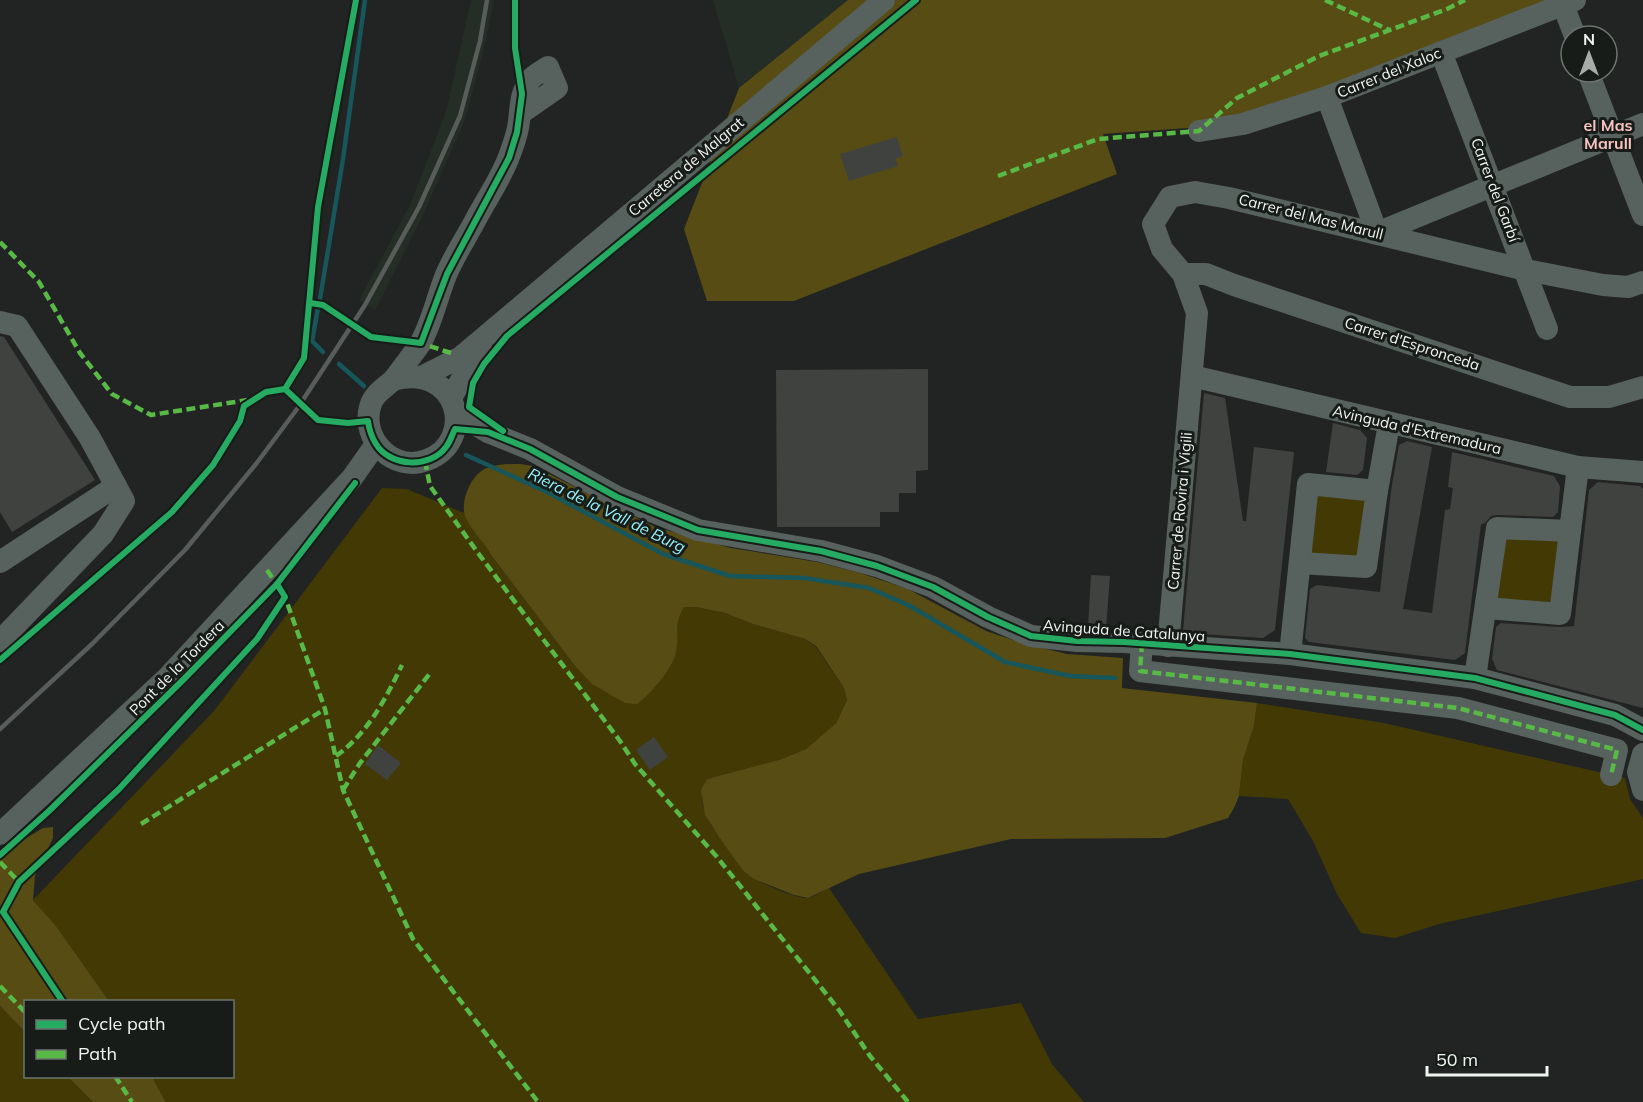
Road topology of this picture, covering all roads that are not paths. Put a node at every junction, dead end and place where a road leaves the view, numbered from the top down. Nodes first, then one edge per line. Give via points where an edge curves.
1 (884, 0) edge
2 (1569, 2) edge
3 (1573, 24) edge
4 (1441, 52) junction
5 (1592, 84) edge
6 (1327, 97) junction
7 (521, 113) dead end
8 (1643, 124) edge
9 (1199, 131) dead end
10 (1612, 137) junction
11 (1494, 186) junction
12 (1643, 215) edge
13 (1377, 233) junction
14 (1526, 270) junction
15 (1183, 274) junction
16 (1643, 282) edge
17 (0, 322) edge
18 (1547, 330) dead end
19 (487, 335) junction
20 (1192, 376) junction
21 (421, 377) junction
22 (393, 380) junction
23 (1643, 387) edge
24 (454, 414) junction
25 (1389, 424) junction
26 (384, 451) junction
27 (1578, 467) junction
28 (1643, 472) edge
29 (116, 486) junction
30 (1377, 491) junction
31 (1570, 531) junction
32 (0, 562) edge
33 (1300, 563) junction
34 (1487, 608) junction
35 (0, 641) edge
36 (1142, 644) junction
37 (1168, 646) junction
38 (1290, 654) junction
39 (1475, 678) junction
40 (1643, 730) edge
41 (1643, 754) edge
42 (1611, 775) dead end
43 (1643, 790) edge
44 (0, 834) edge

1 - 19 street, Carretera de Malgrat
2 - 3 street
2 - 4 street, Carrer del Xaloc
4 - 6 street, Carrer del Xaloc
4 - 11 street, Carrer del Garbí
5 - 10 street
6 - 9 street, Carrer del Xaloc via 1243,124
6 - 13 street
7 - 22 street via 509,158 447,274 421,343
8 - 10 street
10 - 11 street
10 - 12 street
11 - 13 street
11 - 14 street, Carrer del Garbí
13 - 14 street, Carrer del Mas Marull
13 - 15 street, Carrer del Mas Marull via 1195,192 1170,197 1153,224 1162,249
14 - 16 street, Carrer del Mas Marull via 1603,285
14 - 18 street, Carrer del Garbí
15 - 20 street, Carrer del Mas Marull via 1197,313
15 - 23 street, Carrer d'Espronceda via 1206,274 1570,396 1609,397
17 - 29 street via 17,326 90,438
19 - 21 street, Carretera de Malgrat via 461,357
19 - 24 street, Carretera de Malgrat
20 - 25 street, Avinguda d'Extremadura
20 - 37 street, Carrer de Rovira i Vigili
21 - 22 street
21 - 24 street via 436,383
22 - 26 street via 376,394 368,421 370,433
24 - 26 street via 446,447 425,461 408,463
24 - 36 street, Avinguda de Catalunya via 530,449 617,497 698,530 821,551 877,566 933,587 1031,636
25 - 27 street, Avinguda d'Extremadura
25 - 30 street
26 - 44 street via 352,478 168,677
27 - 28 street, Avinguda d'Extremadura
27 - 31 street
29 - 32 street
29 - 35 street via 124,501 103,534
30 - 33 street via 1366,567
30 - 33 street via 1308,484
31 - 34 street via 1497,528
31 - 34 street via 1560,614
33 - 38 street
34 - 39 street
36 - 37 street, Avinguda de Catalunya
36 - 42 street, Avinguda de Catalunya via 1140,671 1458,708 1617,750
37 - 38 street, Avinguda de Catalunya
38 - 39 street, Avinguda de Catalunya
39 - 40 street, Avinguda de Catalunya via 1615,715
41 - 43 street via 1638,772

